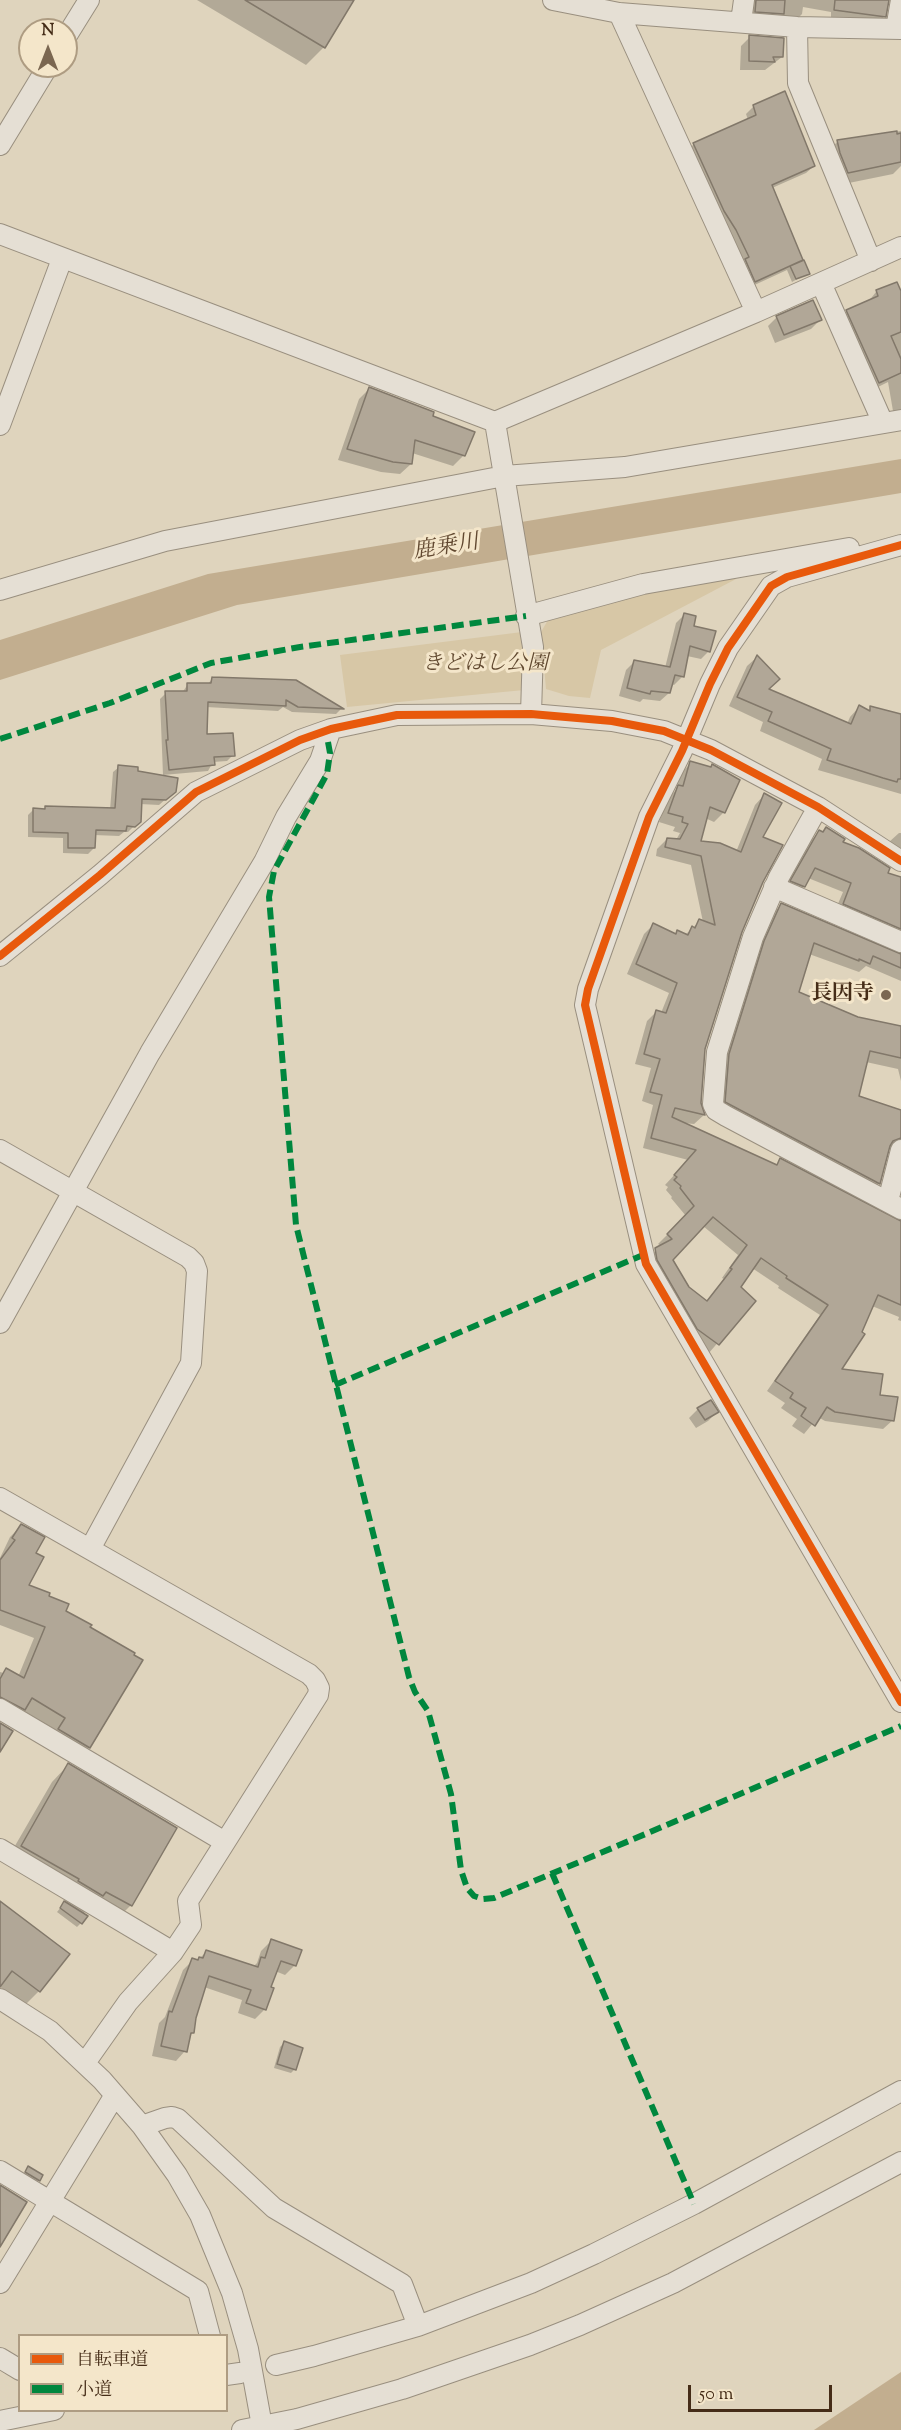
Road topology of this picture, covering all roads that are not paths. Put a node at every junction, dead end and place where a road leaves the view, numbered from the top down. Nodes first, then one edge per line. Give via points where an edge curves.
1 (89, 0) edge
2 (553, 0) edge
3 (744, 0) edge
4 (901, 0) edge
5 (620, 13) junction
6 (78, 18) edge
7 (741, 22) junction
8 (797, 27) junction
9 (898, 29) edge
10 (41, 78) edge
11 (0, 145) edge
12 (0, 234) edge
13 (901, 247) edge
14 (62, 260) junction
15 (870, 261) junction
16 (821, 283) junction
17 (756, 312) junction
18 (495, 422) junction
19 (892, 422) edge
20 (0, 425) edge
21 (505, 483) junction
22 (901, 544) edge
23 (0, 590) edge
24 (525, 607) junction
25 (531, 714) junction
26 (331, 729) junction
27 (686, 739) junction
28 (818, 807) junction
29 (901, 861) edge
30 (774, 887) junction
31 (901, 942) edge
32 (0, 956) edge
33 (0, 1150) edge
34 (901, 1150) edge
35 (74, 1192) junction
36 (894, 1205) edge
37 (0, 1323) edge
38 (0, 1498) edge
39 (90, 1549) junction
40 (901, 1702) edge
41 (0, 1709) edge
42 (225, 1842) junction
43 (0, 1849) edge
44 (173, 1952) junction
45 (0, 1999) edge
46 (85, 2063) junction
47 (901, 2091) edge
48 (115, 2095) junction
49 (142, 2126) junction
50 (901, 2162) edge
51 (0, 2171) edge
52 (49, 2201) junction
53 (0, 2283) edge
54 (418, 2326) junction
55 (209, 2334) edge
56 (0, 2358) edge
57 (276, 2365) dead end
58 (18, 2369) edge
59 (44, 2412) edge
60 (0, 2421) edge
61 (262, 2426) junction
62 (242, 2430) edge

1 - 6 street
2 - 5 street
3 - 7 street
4 - 9 street
5 - 7 street
5 - 17 street
7 - 8 street
8 - 9 street
8 - 15 street via 798,83
10 - 11 street
12 - 14 street
13 - 15 street
14 - 18 street
14 - 20 street
15 - 16 street
16 - 17 street
16 - 19 street
17 - 18 street
18 - 21 street
19 - 21 street
21 - 23 street via 165,541
21 - 24 street
22 - 24 street via 851,548
22 - 27 street via 787,577 771,586 728,648
24 - 25 street via 533,647
25 - 26 street via 397,716
25 - 27 street via 612,721
26 - 32 street via 300,740 196,792
26 - 35 street via 320,761 264,862 150,1053
27 - 28 street
27 - 40 street via 650,817 588,989 587,1022 646,1264
28 - 29 street
28 - 30 street
30 - 31 street
30 - 36 street via 749,948 717,1052 713,1104 726,1116
33 - 35 street
34 - 36 street
35 - 37 street
35 - 39 street via 188,1257 197,1270 191,1363
38 - 39 street
39 - 42 street via 309,1674 319,1688
41 - 42 street
42 - 44 street via 188,1901 191,1925
43 - 44 street
44 - 46 street via 128,2001
45 - 46 street via 50,2031
46 - 48 street
47 - 54 street via 594,2254
48 - 49 street
48 - 52 street
49 - 54 street via 165,2118 178,2119 274,2208 402,2284
49 - 61 street via 177,2175 221,2263 248,2349
50 - 61 street via 704,2267 580,2325 402,2389
51 - 52 street
52 - 53 street
52 - 55 street via 198,2291
54 - 57 street
56 - 58 street
59 - 60 street
61 - 62 street

